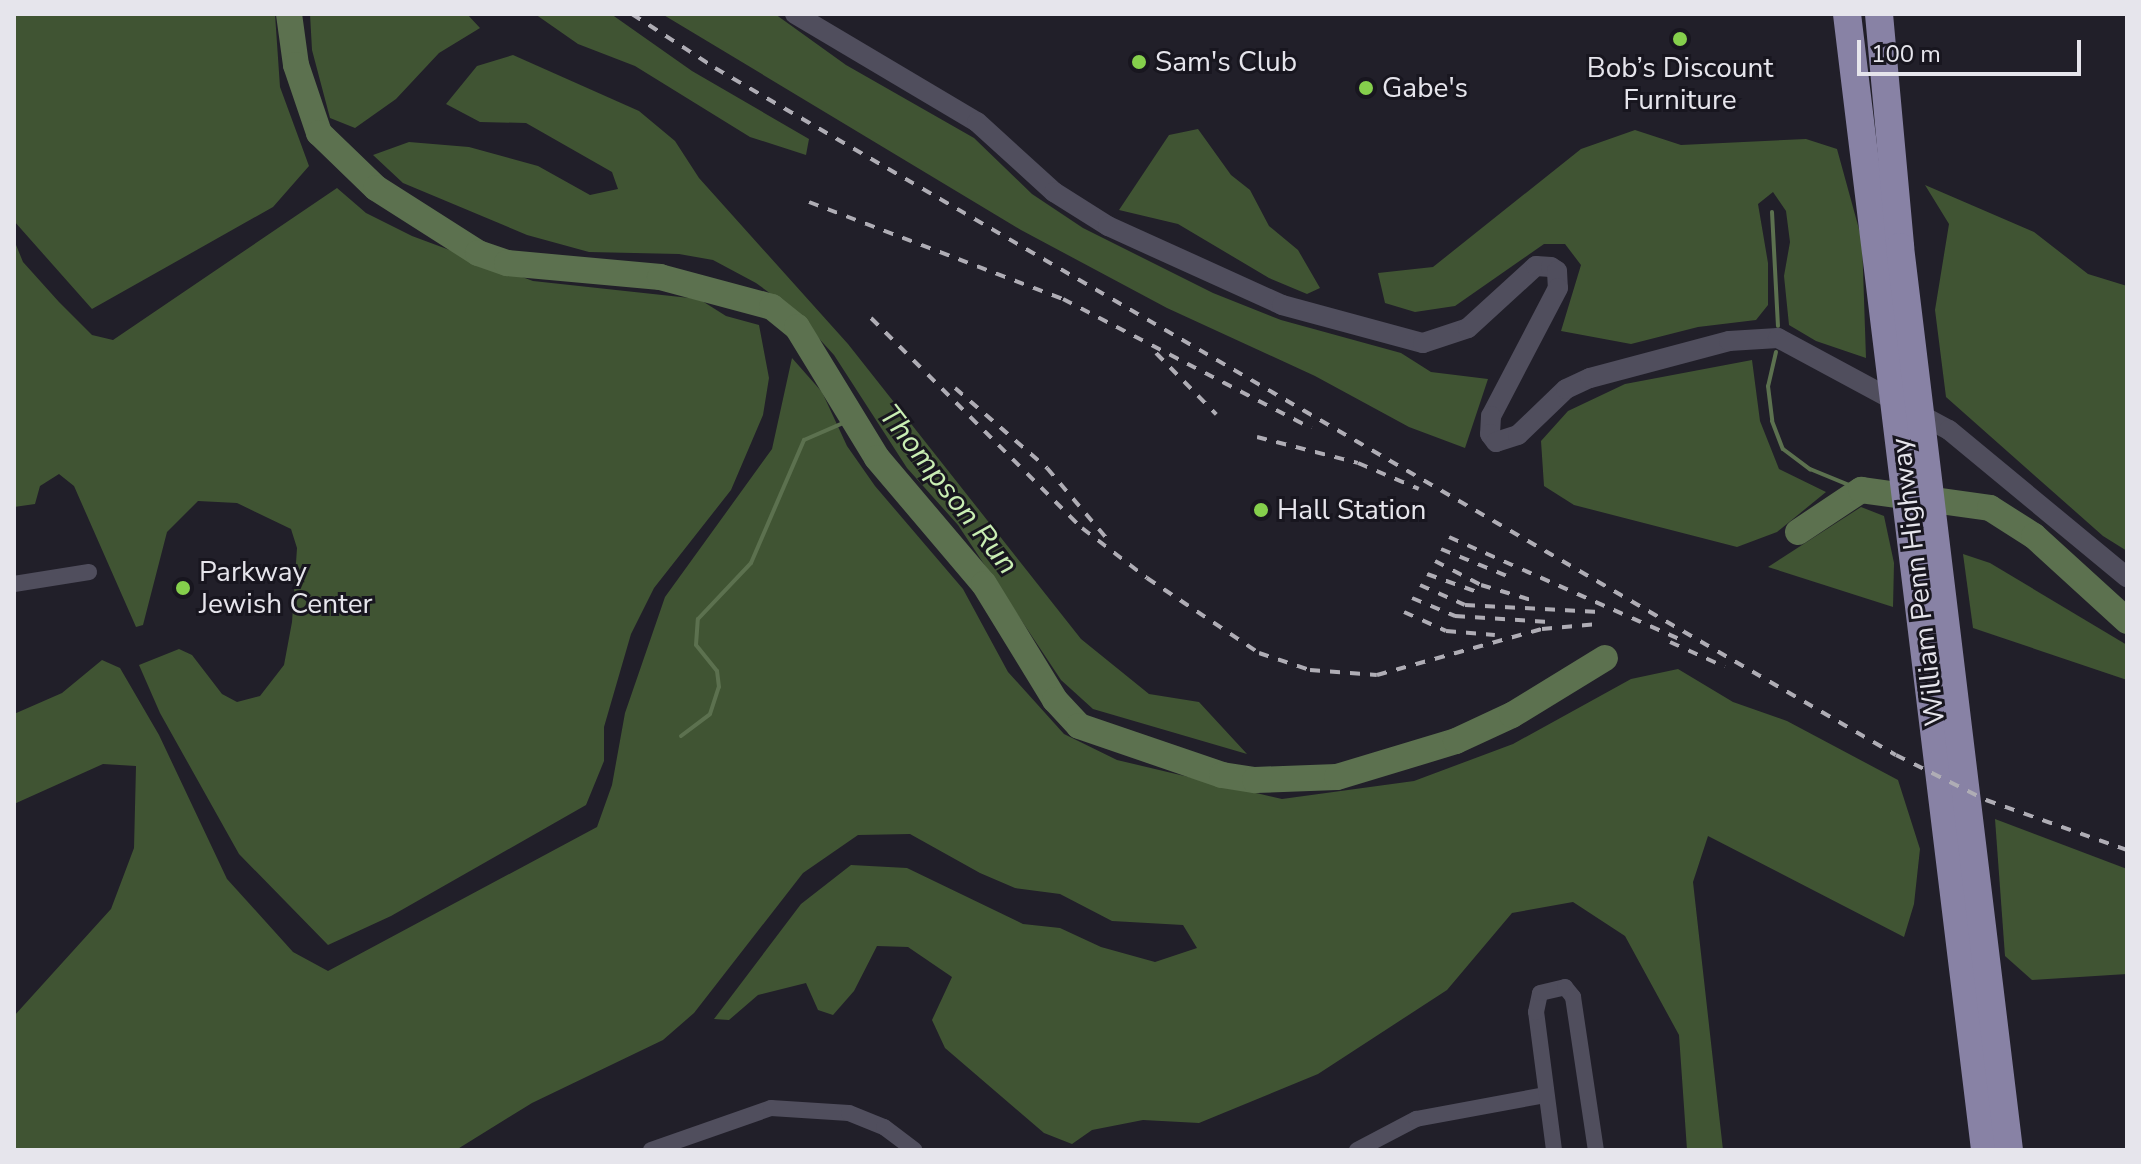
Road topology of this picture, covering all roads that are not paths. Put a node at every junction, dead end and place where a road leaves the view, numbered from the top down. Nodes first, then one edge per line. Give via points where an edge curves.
1 (795, 14) edge
2 (1847, 14) edge
3 (1879, 14) edge
4 (1884, 197) junction
5 (89, 572) dead end
6 (2127, 577) edge
7 (14, 584) edge
8 (1984, 1042) junction
9 (1545, 1095) junction
10 (651, 1150) edge
11 (914, 1150) edge
12 (1357, 1150) edge
13 (1554, 1150) edge
14 (1596, 1150) edge
15 (1985, 1150) edge
16 (2009, 1150) edge

1 - 6 street via 977,122 1054,192 1099,221 1282,305 1423,343 1468,328 1536,266 1551,267 1557,271 1558,288 1491,416 1490,434 1496,442 1518,435 1566,389 1590,378 1729,341 1778,338 1949,430
2 - 4 highway, William Penn Highway
3 - 4 highway, William Penn Highway
4 - 8 highway, William Penn Highway
5 - 7 street
8 - 15 highway, William Penn Highway
8 - 16 highway, William Penn Highway
9 - 12 street via 1416,1119
9 - 13 street
9 - 14 street via 1536,1012 1540,993 1565,987 1573,997
10 - 11 street via 784,1108 849,1113 884,1127

